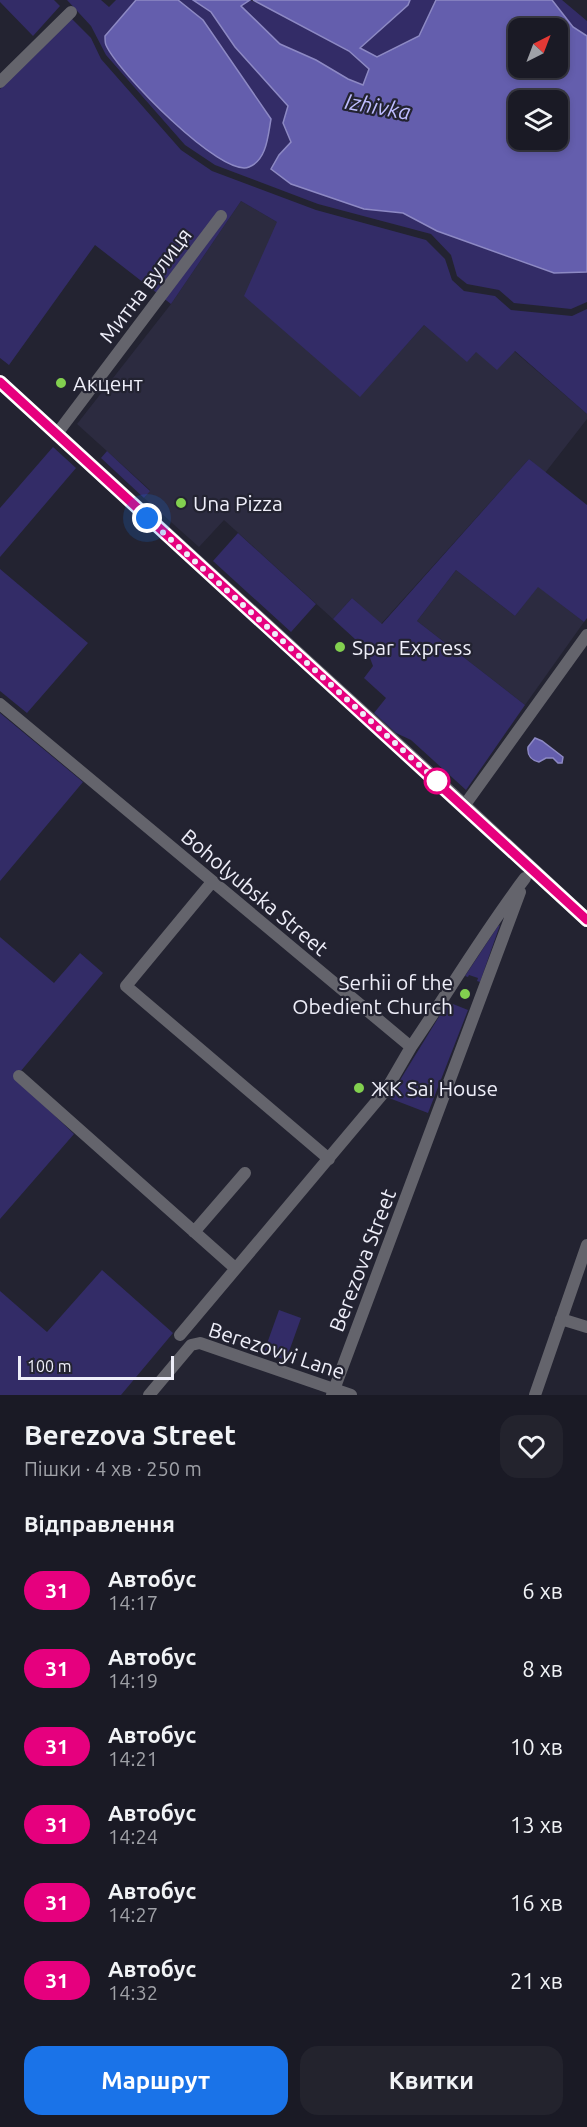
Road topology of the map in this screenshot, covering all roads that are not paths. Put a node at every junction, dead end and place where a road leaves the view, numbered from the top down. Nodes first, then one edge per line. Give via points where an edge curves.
1 (71, 12) dead end
2 (0, 82) edge
3 (222, 216) dead end
4 (0, 382) edge
5 (56, 435) junction
6 (587, 635) edge
7 (0, 704) edge
8 (464, 806) junction
9 (528, 874) junction
10 (212, 882) junction
11 (587, 920) edge
12 (411, 1047) junction
13 (20, 1076) dead end
14 (329, 1159) junction
15 (245, 1173) dead end
16 (194, 1232) junction
17 (587, 1245) edge
18 (235, 1268) junction
19 (561, 1319) junction
20 (587, 1327) edge
21 (180, 1335) dead end
22 (333, 1392) edge
23 (149, 1395) edge
24 (351, 1395) edge
25 (535, 1395) edge

1 - 2 street
3 - 5 street, Митна вулиця
4 - 5 street
5 - 8 street
6 - 8 street
7 - 10 street, Boholyubska Street
8 - 9 street
9 - 11 street
9 - 12 street
9 - 22 street, Berezova Street
10 - 12 street, Boholyubska Street
10 - 14 street via 126,986
12 - 14 street via 386,1090
13 - 16 street
14 - 18 street
15 - 16 street
16 - 18 street
17 - 19 street
18 - 21 street
19 - 20 street
19 - 25 street
22 - 23 street, Berezovyi Lane via 200,1343 191,1345
22 - 24 street, Berezovyi Lane

